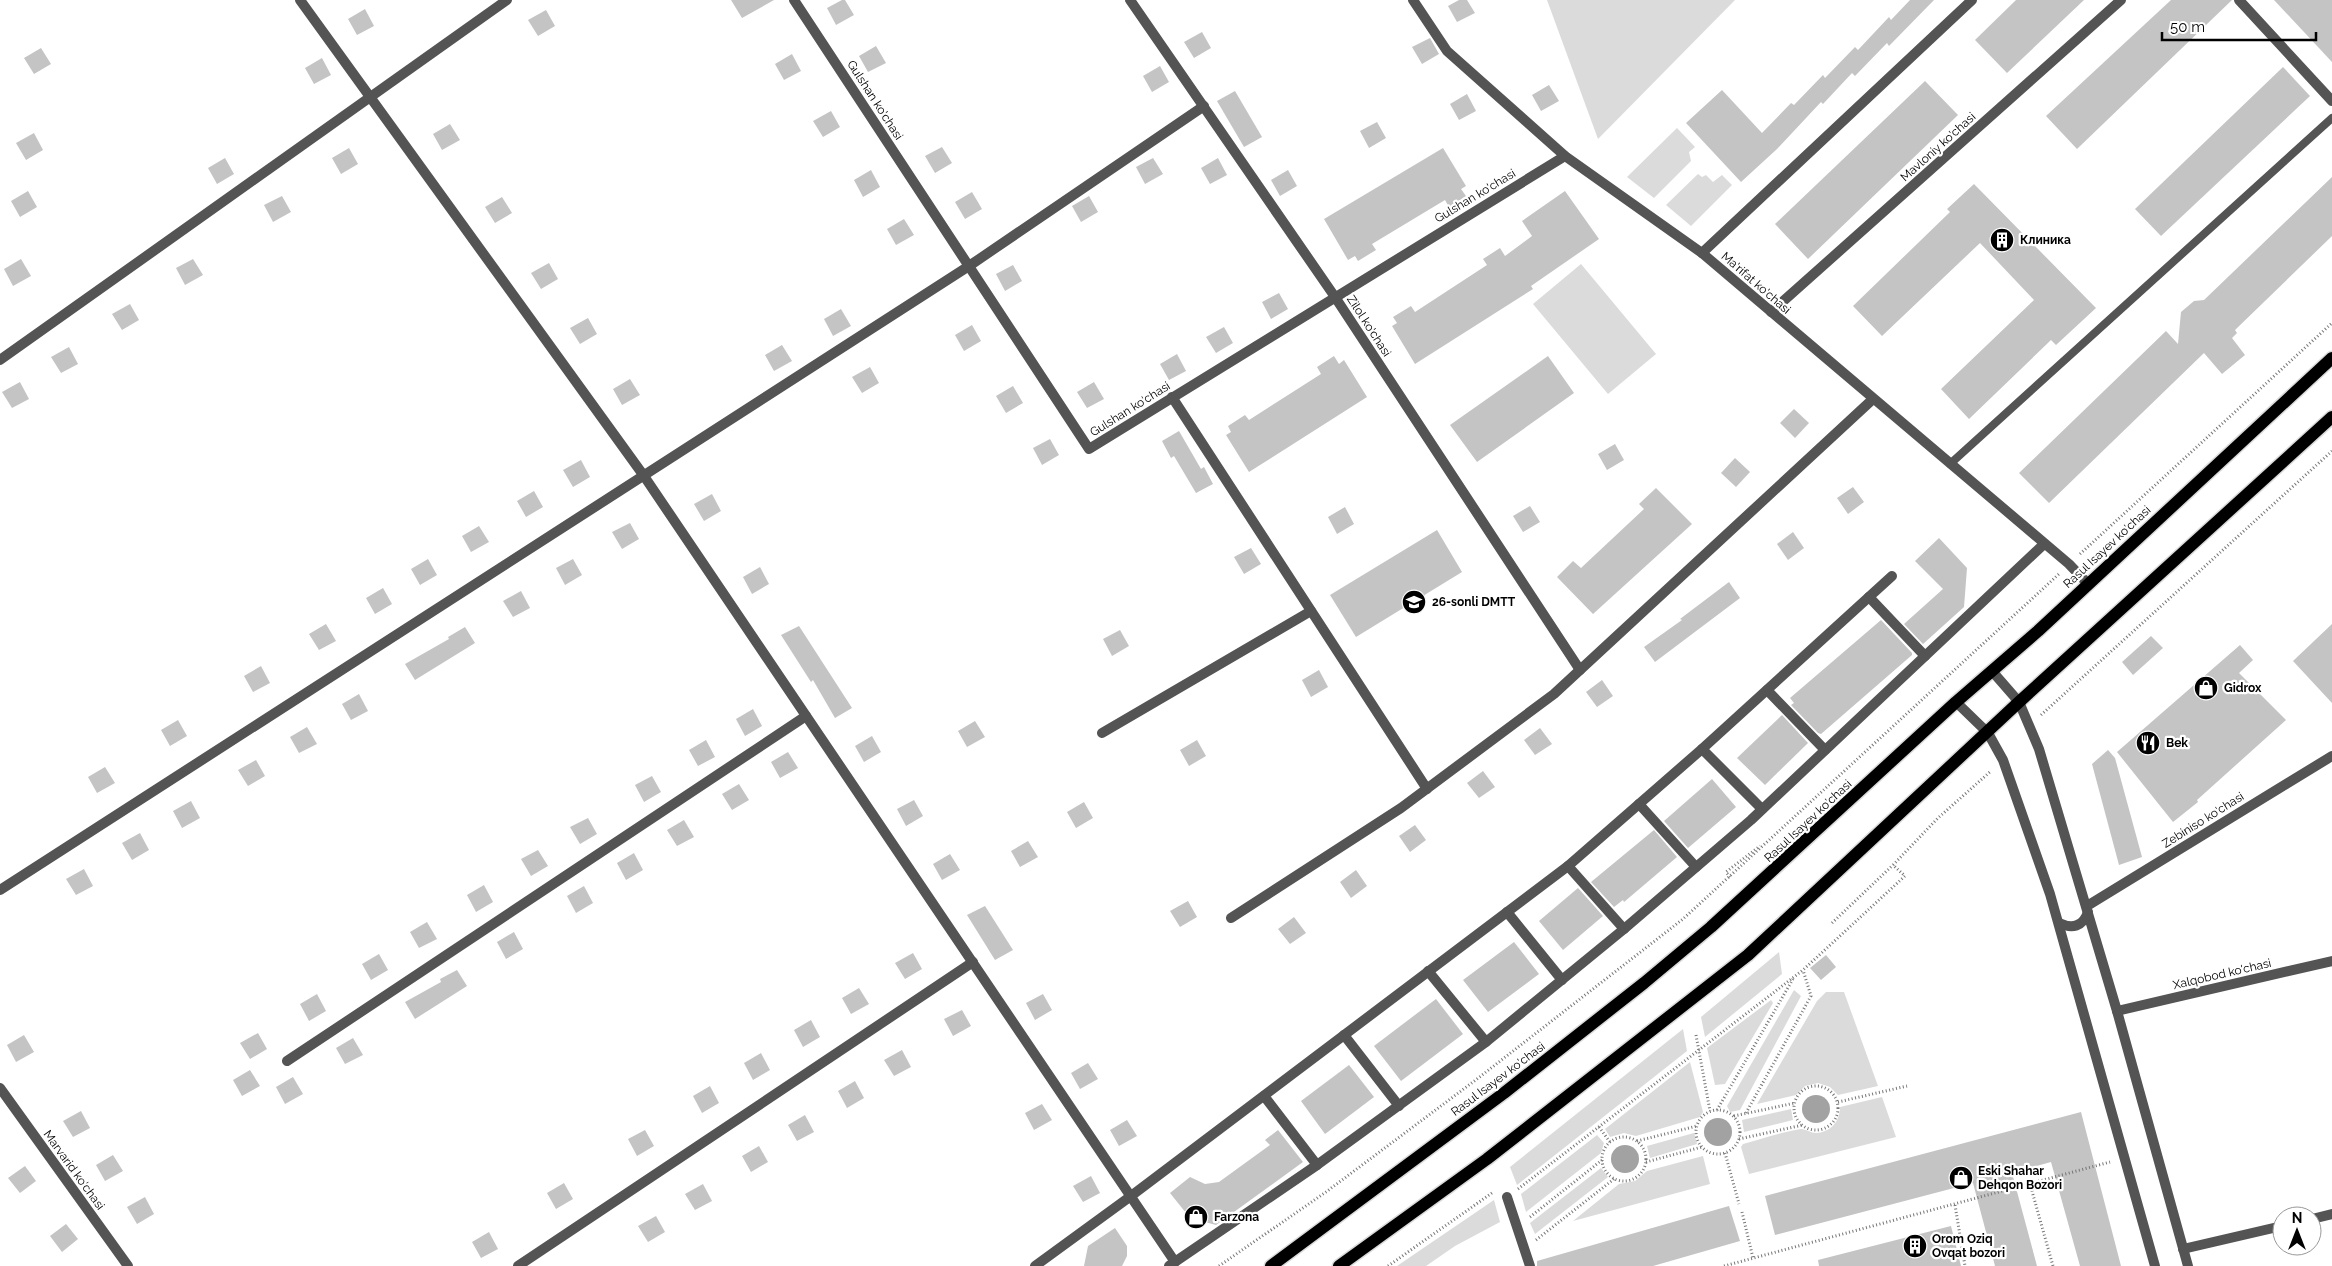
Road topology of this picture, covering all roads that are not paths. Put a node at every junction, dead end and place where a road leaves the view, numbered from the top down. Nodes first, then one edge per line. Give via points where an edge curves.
1 (300, 0) edge
2 (508, 0) edge
3 (794, 0) edge
4 (1130, 0) edge
5 (1413, 0) edge
6 (1972, 0) edge
7 (2121, 0) edge
8 (2239, 0) edge
9 (372, 97) junction
10 (2332, 101) edge
11 (1204, 106) junction
12 (2332, 118) edge
13 (1566, 156) junction
14 (1702, 253) junction
15 (969, 266) junction
16 (1335, 297) junction
17 (1771, 312) junction
18 (2332, 358) edge
19 (0, 360) edge
20 (1172, 397) junction
21 (1873, 400) junction
22 (2332, 417) edge
23 (1950, 464) junction
24 (644, 476) junction
25 (2044, 544) junction
26 (1892, 576) dead end
27 (2088, 584) junction
28 (1870, 597) junction
29 (1311, 611) junction
30 (1925, 656) junction
31 (1580, 670) junction
32 (1992, 671) junction
33 (1767, 690) junction
34 (1956, 702) junction
35 (2019, 702) junction
36 (806, 716) junction
37 (1102, 733) dead end
38 (1988, 733) junction
39 (1702, 749) junction
40 (1824, 750) junction
41 (2332, 756) edge
42 (1427, 788) junction
43 (1639, 804) junction
44 (1762, 809) junction
45 (1568, 866) junction
46 (1696, 867) junction
47 (0, 890) edge
48 (2088, 909) junction
49 (1507, 912) junction
50 (1231, 918) dead end
51 (2059, 922) junction
52 (1624, 929) junction
53 (973, 962) junction
54 (2332, 962) edge
55 (1428, 971) junction
56 (1562, 980) junction
57 (2118, 1011) junction
58 (1344, 1035) junction
59 (1486, 1042) junction
60 (286, 1061) dead end
61 (0, 1088) edge
62 (1264, 1096) junction
63 (1399, 1106) junction
64 (1317, 1165) junction
65 (1131, 1196) junction
66 (1507, 1197) road end
67 (2272, 1228) edge
68 (2184, 1249) junction
69 (1172, 1264) edge
70 (128, 1266) edge
71 (518, 1266) edge
72 (1034, 1266) edge
73 (1271, 1266) edge
74 (1339, 1266) edge
75 (1530, 1266) edge
76 (2155, 1266) edge
77 (2188, 1266) edge

1 - 9 street
2 - 9 street
3 - 15 street, Gulshan ko'chasi
4 - 11 street, Zilol ko'chasi
5 - 13 street, Ma'rifat ko'chasi via 1447,51
6 - 14 street
7 - 17 street, Mavloniy ko'chasi
8 - 10 street
9 - 19 street
9 - 24 street
11 - 15 street
11 - 16 street, Zilol ko'chasi
12 - 23 lane
13 - 14 street, Ma'rifat ko'chasi
13 - 16 street, Gulshan ko'chasi
14 - 17 street, Ma'rifat ko'chasi
15 - 20 street, Gulshan ko'chasi via 1089,449
15 - 24 street
16 - 20 street, Gulshan ko'chasi
16 - 31 street, Zilol ko'chasi
17 - 21 street, Ma'rifat ko'chasi
18 - 27 main road, Rasul Isayev ko'chasi
20 - 29 street
21 - 23 street, Ma'rifat ko'chasi
21 - 31 street
22 - 35 main road
23 - 25 street, Ma'rifat ko'chasi
24 - 36 street
24 - 47 street
25 - 27 street, Ma'rifat ko'chasi
25 - 30 street
26 - 28 street
27 - 32 main road, Rasul Isayev ko'chasi
28 - 30 street
28 - 33 street
29 - 37 street
29 - 42 street
30 - 40 street
31 - 42 street via 1554,694
32 - 34 main road, Rasul Isayev ko'chasi
32 - 35 street
33 - 39 street
33 - 40 street
34 - 38 street
34 - 73 main road, Rasul Isayev ko'chasi via 1775,870 1644,983 1504,1093
35 - 38 main road
35 - 48 street via 2039,749
36 - 53 street
36 - 60 street
38 - 51 street via 2003,760
38 - 74 main road via 1748,955 1494,1154
39 - 43 street
39 - 44 street
40 - 44 street
41 - 48 street, Zebiniso ko'chasi
42 - 50 street
43 - 45 street
43 - 46 street
44 - 46 street
45 - 49 street
45 - 52 street
46 - 52 street
48 - 51 street, Zebiniso ko'chasi via 2086,919 2074,927
48 - 57 street
49 - 55 street
49 - 56 street
51 - 76 street
52 - 56 street
53 - 65 street
53 - 71 street
54 - 57 street, Xalqobod ko'chasi
55 - 58 street
55 - 59 street
56 - 59 street
57 - 68 street
58 - 62 street
58 - 63 street
59 - 63 street
61 - 70 street, Marvarid ko'chasi
62 - 64 street
62 - 65 street
63 - 64 street
64 - 69 street
65 - 69 street
65 - 72 street
66 - 75 street
67 - 68 street
68 - 77 street

